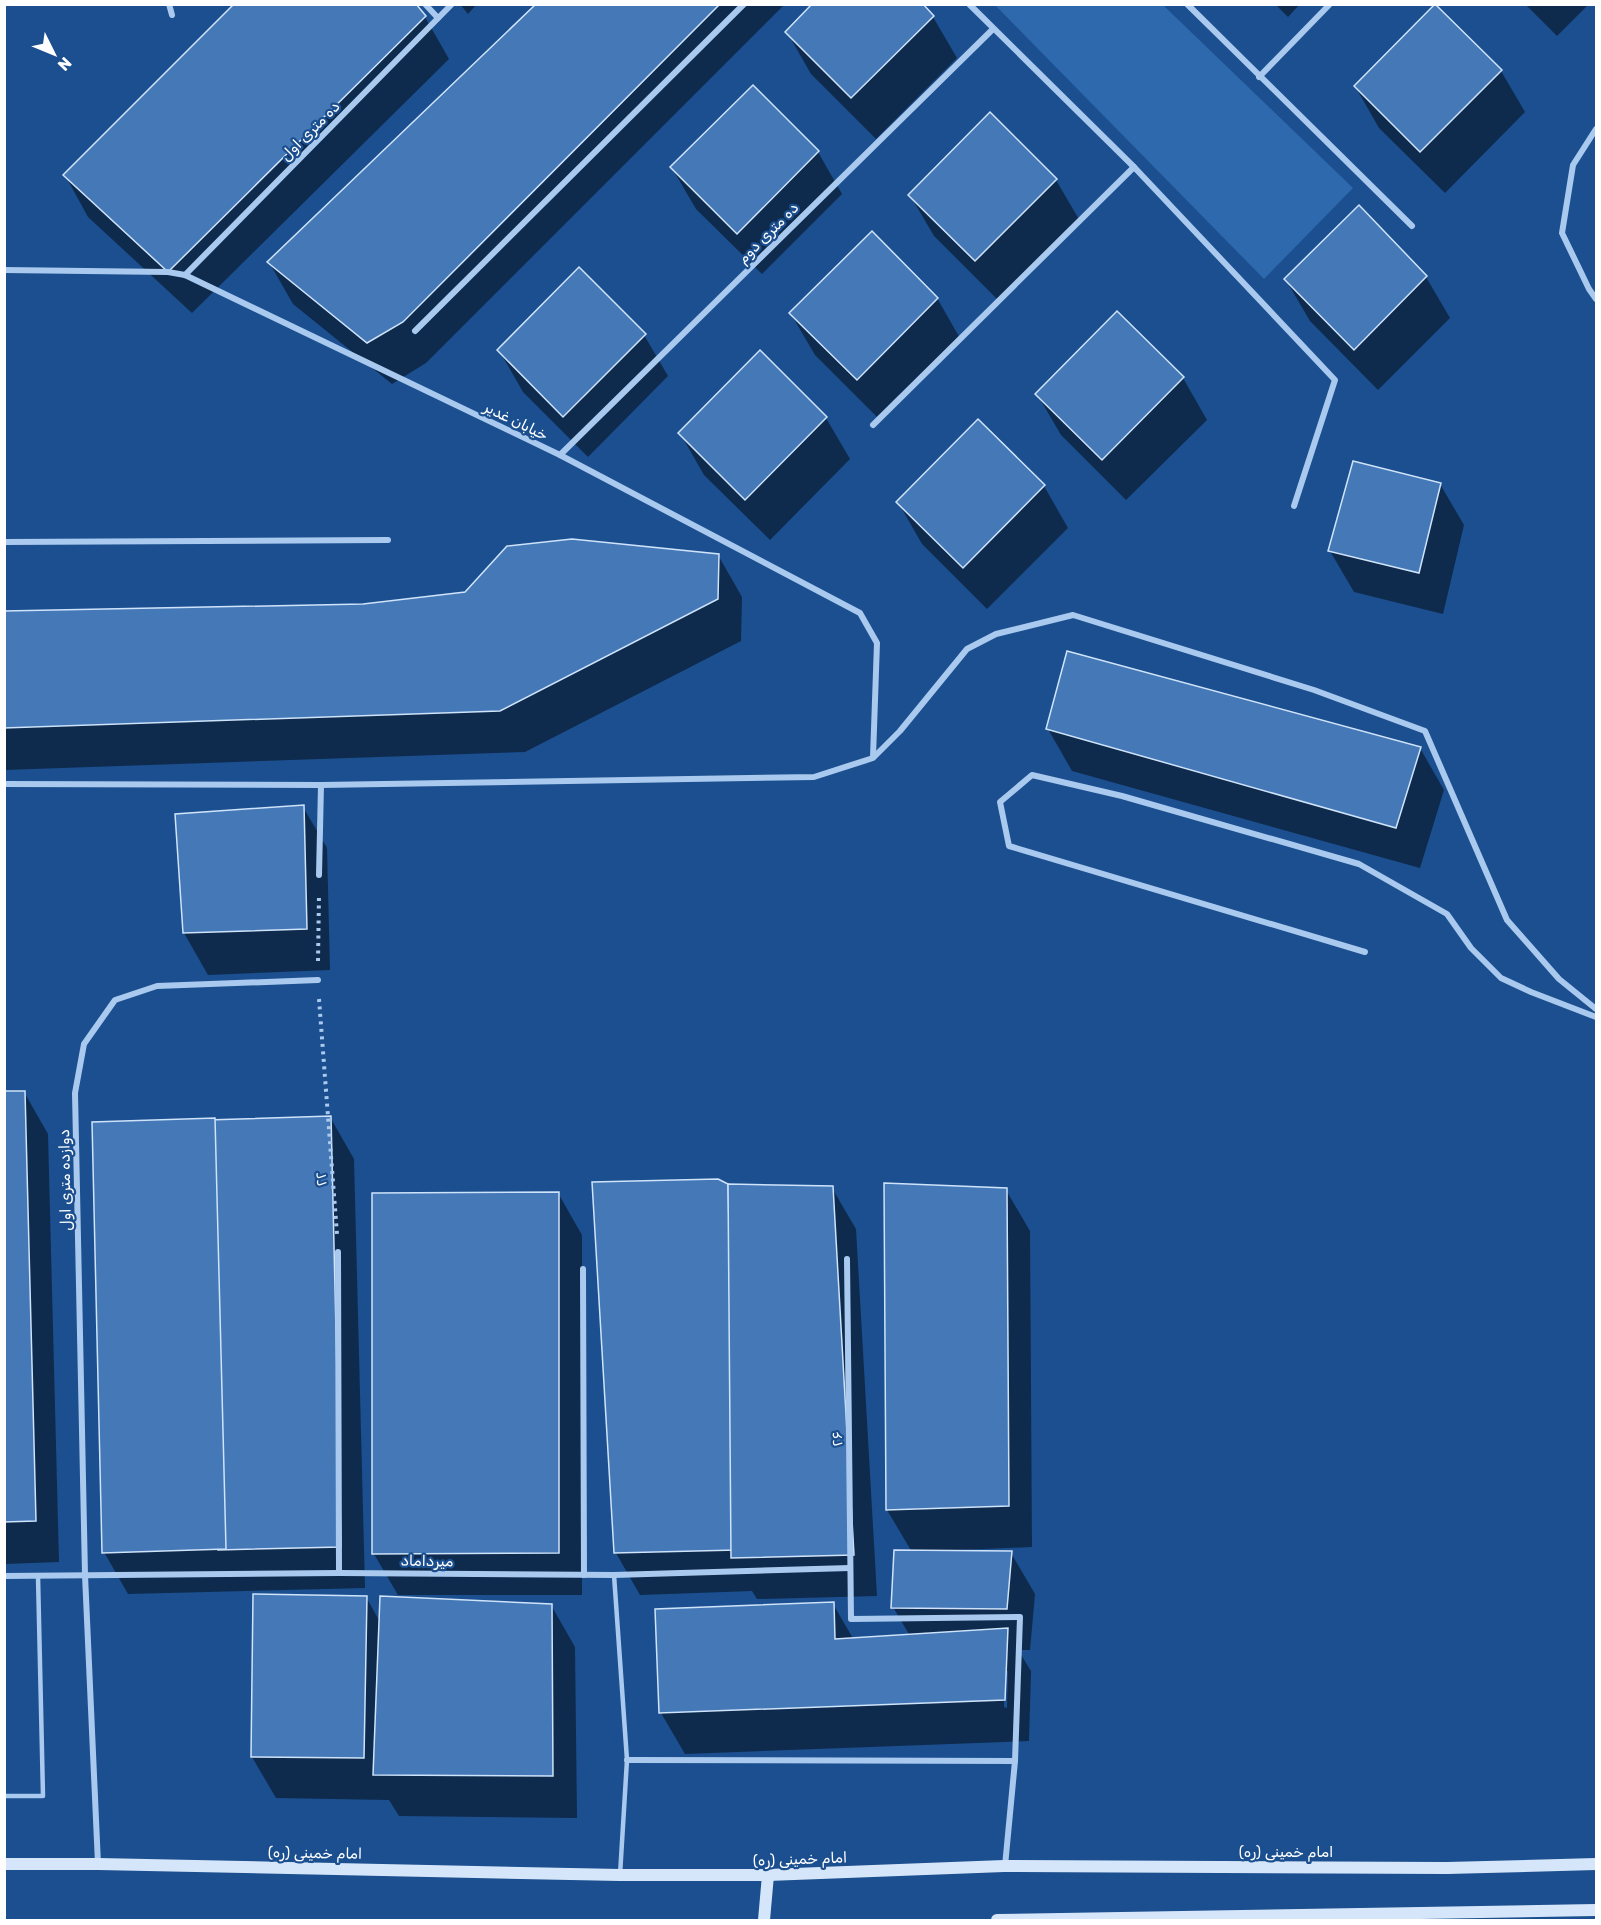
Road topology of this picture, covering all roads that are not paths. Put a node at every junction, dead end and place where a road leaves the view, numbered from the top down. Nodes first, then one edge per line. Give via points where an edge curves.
1 (169, 4) edge
2 (425, 4) edge
3 (452, 4) edge
4 (744, 4) edge
5 (969, 4) edge
6 (1187, 4) edge
7 (1330, 4) edge
8 (172, 15) dead end
9 (438, 18) junction
10 (993, 29) junction
11 (1259, 77) junction
12 (1596, 129) edge
13 (1134, 167) junction
14 (1412, 226) dead end
15 (4, 270) edge
16 (184, 275) junction
17 (1596, 298) edge
18 (415, 331) dead end
19 (873, 425) dead end
20 (560, 455) junction
21 (1294, 506) dead end
22 (388, 540) dead end
23 (4, 542) edge
24 (873, 758) junction
25 (4, 784) edge
26 (321, 784) junction
27 (319, 875) road end
28 (1365, 952) dead end
29 (318, 980) road end
30 (1596, 1009) edge
31 (1596, 1017) edge
32 (338, 1252) road end
33 (847, 1259) dead end
34 (583, 1269) dead end
35 (850, 1568) junction
36 (339, 1573) junction
37 (85, 1575) junction
38 (584, 1575) junction
39 (614, 1575) junction
40 (4, 1576) edge
41 (38, 1576) junction
42 (627, 1760) junction
43 (1015, 1761) junction
44 (4, 1796) edge
45 (4, 1864) edge
46 (98, 1864) junction
47 (1596, 1864) edge
48 (1004, 1866) junction
49 (620, 1875) junction
50 (768, 1875) junction
51 (1596, 1910) edge
52 (764, 1920) edge
53 (998, 1920) edge

1 - 8 street
2 - 9 street
3 - 9 street, ده متری اول
4 - 18 street
5 - 10 street
6 - 11 street
7 - 11 street
9 - 16 street, ده متری اول
10 - 13 street
10 - 20 street, ده متری دوم
11 - 14 street
12 - 17 street via 1573,165 1562,233
13 - 19 street
13 - 21 street via 1335,380
15 - 16 street, خیابان غدیر
16 - 20 street, خیابان غدیر
20 - 24 street, خیابان غدیر via 860,613 877,643
22 - 23 street
24 - 26 street via 814,777
24 - 30 street via 967,649 996,634 1073,615 1314,690 1425,731 1507,920 1558,979
25 - 26 street
26 - 27 street
28 - 31 street via 1009,846 1000,802 1032,775 1122,796 1359,864 1447,914 1471,948 1501,978
29 - 37 street, دوازده متری اول via 157,986 115,1000 84,1044 75,1093
32 - 36 street
33 - 35 street, ۲۶
34 - 38 street
35 - 39 street, میرداماد
35 - 43 street, ۲۶ via 851,1619 1020,1617
36 - 37 street, میرداماد
36 - 38 street, میرداماد
37 - 41 street, میرداماد
37 - 46 street, دوازده متری اول
38 - 39 street, میرداماد
39 - 42 lane
40 - 41 street, میرداماد
41 - 44 lane via 43,1796
42 - 43 street
42 - 49 lane
43 - 48 street
45 - 46 main road, امام خمینی (ره)
46 - 49 main road, امام خمینی (ره)
47 - 48 main road, امام خمینی (ره) via 1447,1868
48 - 50 main road, امام خمینی (ره)
49 - 50 main road, امام خمینی (ره)
50 - 52 main road
51 - 53 main road

